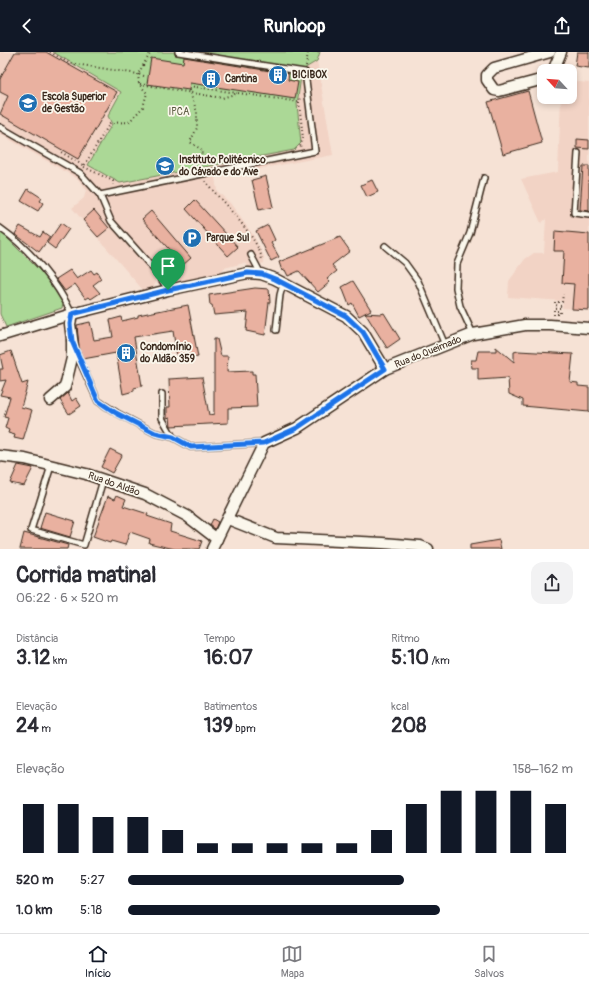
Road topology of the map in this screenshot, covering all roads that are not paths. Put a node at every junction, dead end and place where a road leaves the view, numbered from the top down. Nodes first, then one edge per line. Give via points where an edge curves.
1 (178, 52) edge
2 (550, 52) edge
3 (561, 52) edge
4 (555, 64) edge
5 (537, 81) edge
6 (0, 126) edge
7 (578, 153) dead end
8 (484, 178) dead end
9 (100, 195) junction
10 (589, 214) edge
11 (0, 228) edge
12 (385, 246) dead end
13 (251, 255) dead end
14 (259, 269) junction
15 (288, 287) junction
16 (168, 290) junction
17 (72, 314) junction
18 (589, 328) edge
19 (276, 330) dead end
20 (472, 334) junction
21 (0, 336) edge
22 (72, 341) junction
23 (445, 345) junction
24 (76, 353) joint
25 (385, 369) junction
26 (162, 394) dead end
27 (50, 400) dead end
28 (173, 437) junction
29 (264, 443) junction
30 (0, 456) edge
31 (51, 466) junction
32 (103, 480) junction
33 (228, 519) junction
34 (217, 539) junction
35 (212, 549) edge
36 (428, 549) edge

1 - 9 lane via 305,72 315,151
2 - 5 street via 494,68 487,75 489,86 499,91
3 - 4 street
6 - 9 lane via 80,173
7 - 10 lane via 574,213
8 - 20 lane via 470,233 458,264 456,288 458,300
9 - 16 lane via 113,219
11 - 17 lane via 51,278 64,296
12 - 23 lane via 405,263 418,281
13 - 14 lane
14 - 15 street, Rua do Queimado
14 - 16 street, Rua do Queimado
15 - 19 lane via 280,295
15 - 25 street, Rua do Queimado via 346,316 363,332
16 - 17 street, Rua do Queimado
17 - 21 street, Rua do Queimado
17 - 22 street
18 - 20 street, Rua do Queimado via 525,325
20 - 23 street, Rua do Queimado
22 - 24 street
22 - 27 street via 72,358 65,387
23 - 25 street, Rua do Queimado
24 - 28 lane via 101,405 155,433
25 - 29 street via 297,428
26 - 28 lane via 162,418
28 - 29 lane via 191,447
29 - 33 street
30 - 31 street, Rua do Aldão
31 - 32 street, Rua do Aldão
31 - 32 lane via 31,530 84,545
32 - 34 street, Rua do Aldão via 161,502 187,516
33 - 34 street
33 - 36 street via 276,538 383,542
34 - 35 street

